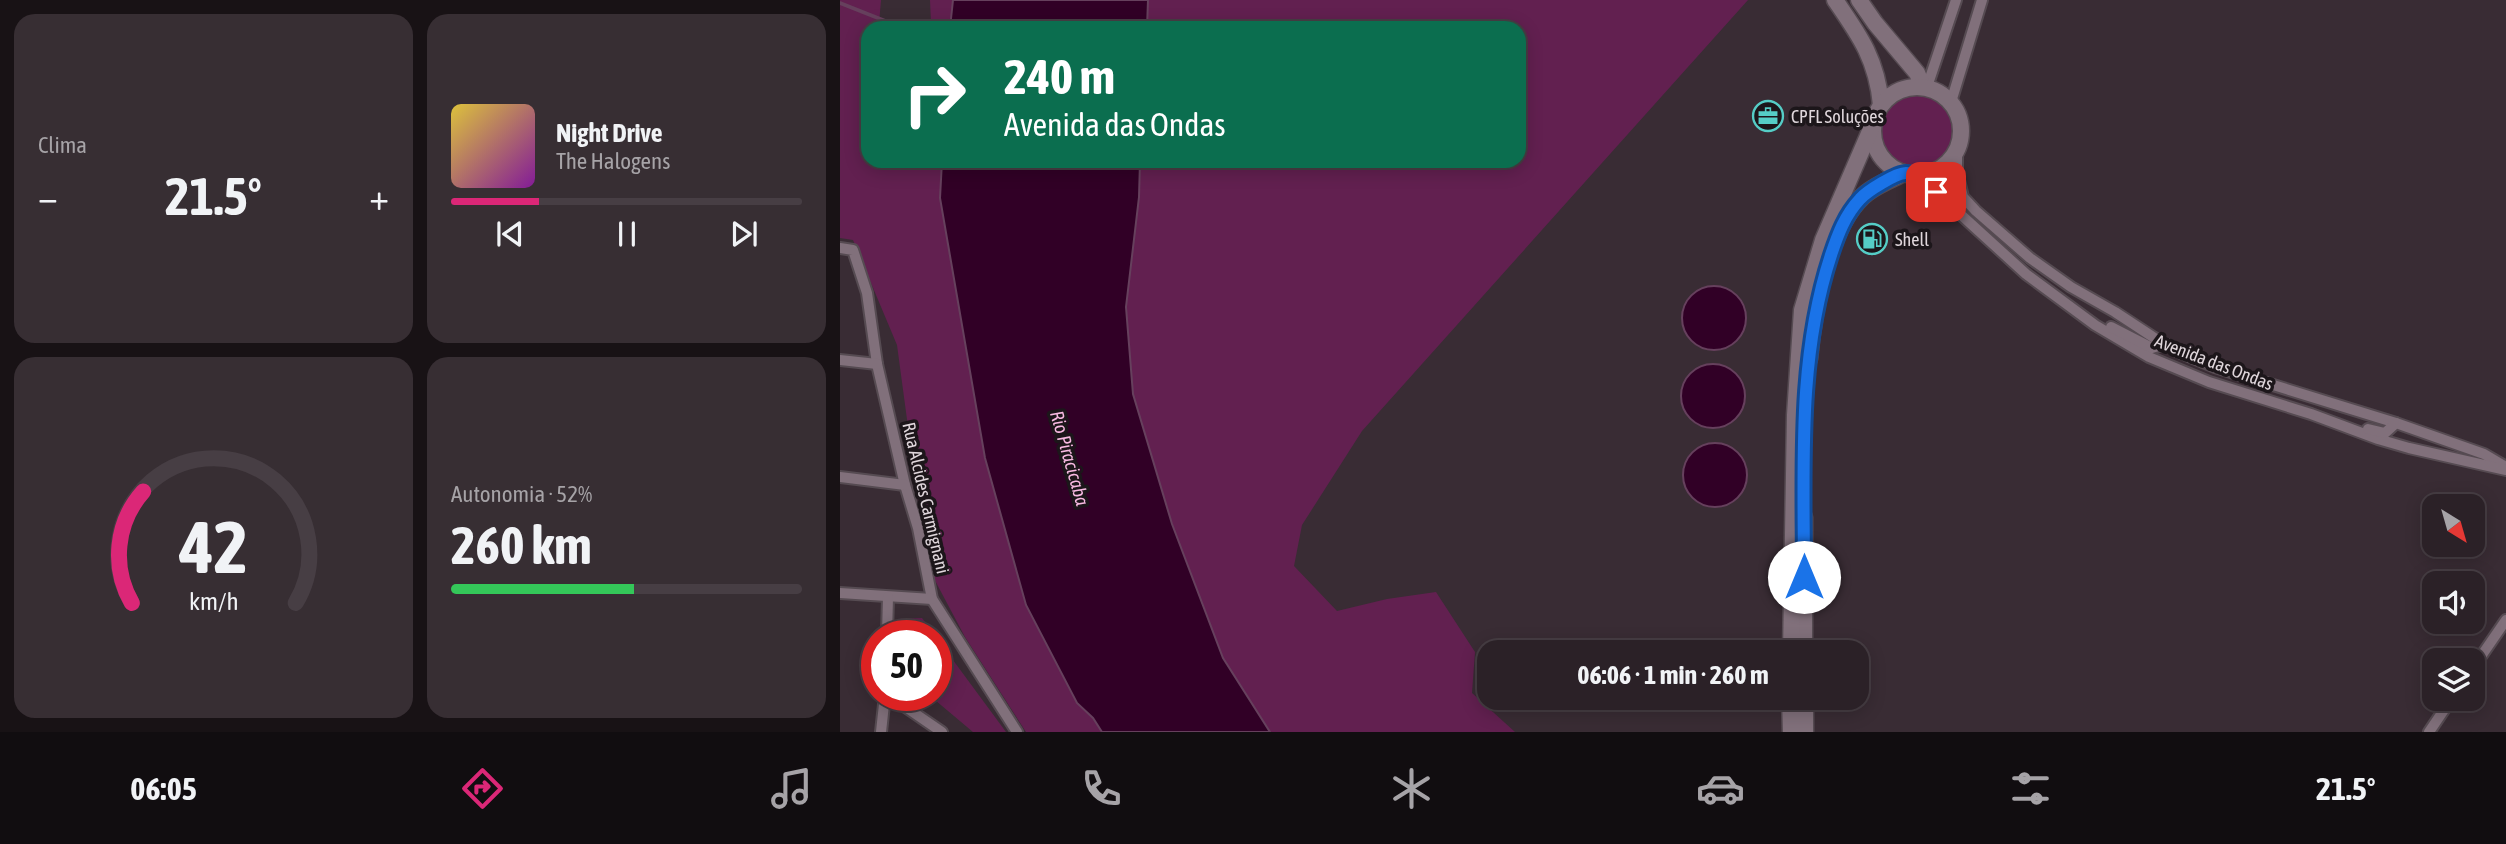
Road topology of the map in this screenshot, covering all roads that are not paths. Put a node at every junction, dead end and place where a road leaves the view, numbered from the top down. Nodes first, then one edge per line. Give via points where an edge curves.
1 (1835, 0) edge
2 (1859, 0) edge
3 (1956, 0) edge
4 (1982, 0) edge
5 (1925, 87) junction
6 (1951, 102) junction
7 (1881, 106) junction
8 (1874, 122) junction
9 (1957, 149) junction
10 (1904, 173) junction
11 (1922, 174) junction
12 (840, 248) edge
13 (2083, 316) junction
14 (2165, 344) junction
15 (840, 360) edge
16 (877, 363) junction
17 (2329, 421) junction
18 (2396, 423) junction
19 (2409, 448) junction
20 (2484, 454) junction
21 (2506, 468) edge
22 (840, 477) edge
23 (905, 485) junction
24 (840, 593) edge
25 (888, 597) junction
26 (932, 599) junction
27 (887, 620) edge
28 (2506, 620) edge
29 (1791, 640) edge
30 (1804, 640) edge
31 (2485, 651) edge
32 (1790, 710) edge
33 (1805, 710) edge
34 (884, 711) edge
35 (911, 711) edge
36 (2443, 711) edge
37 (881, 732) edge
38 (942, 732) edge
39 (1017, 732) edge
40 (1791, 732) edge
41 (1805, 732) edge
42 (2429, 732) edge

1 - 7 main road via 1872,59
2 - 5 main road
3 - 5 street
4 - 6 street
5 - 6 main road
5 - 7 main road via 1899,90
6 - 9 main road via 1959,116
7 - 8 main road
8 - 10 main road via 1876,148 1883,159
8 - 29 main road via 1823,240 1802,310 1795,415
9 - 11 main road via 1943,166
9 - 14 street, Avenida das Ondas via 1964,197 1976,211 2071,287
10 - 11 main road
10 - 30 main road via 1861,197 1840,227 1814,318 1804,424
11 - 13 street, Avenida das Ondas via 2026,274
12 - 16 street, Rua Alcides Carmignani via 853,250 867,293
13 - 14 street via 2152,348
13 - 17 street, Avenida das Ondas via 2169,366
14 - 18 street, Avenida das Ondas via 2215,367
15 - 16 street
16 - 23 street, Rua Alcides Carmignani
17 - 18 street via 2385,433
17 - 19 street, Avenida das Ondas
18 - 20 street, Avenida das Ondas
19 - 20 street via 2421,445
19 - 21 street, Avenida das Ondas
20 - 21 street, Avenida das Ondas
22 - 23 street
23 - 26 street, Rua Alcides Carmignani
24 - 25 street
25 - 26 street
25 - 27 street
26 - 39 street, Rua Alcides Carmignani
28 - 31 street
32 - 40 main road
33 - 41 main road
34 - 37 street
35 - 38 street
36 - 42 street

